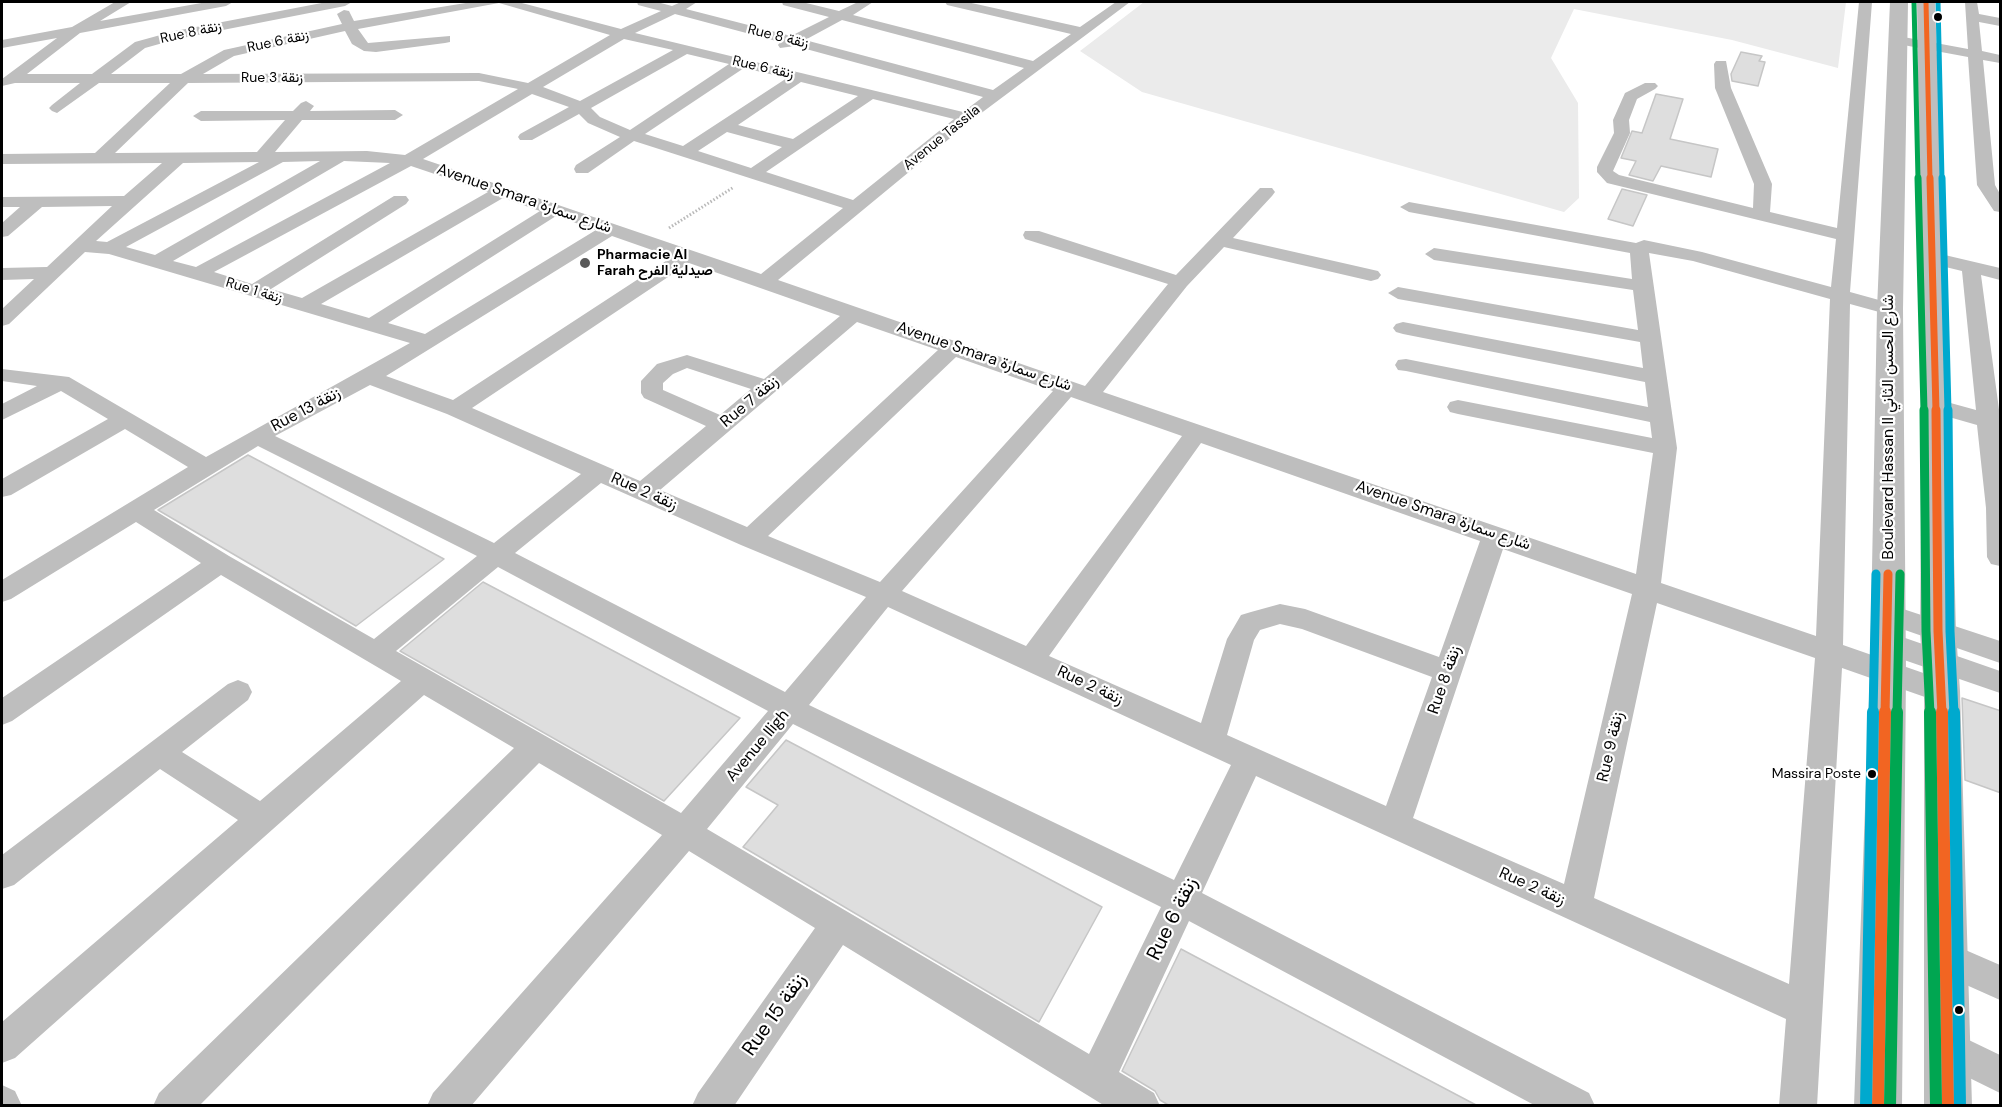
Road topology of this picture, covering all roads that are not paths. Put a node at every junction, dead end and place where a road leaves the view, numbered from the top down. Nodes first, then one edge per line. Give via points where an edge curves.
1 (124, 2) edge
2 (226, 2) edge
3 (339, 2) edge
4 (493, 2) edge
5 (505, 2) edge
6 (645, 2) edge
7 (691, 2) edge
8 (795, 2) edge
9 (867, 2) edge
10 (952, 2) edge
11 (1124, 2) edge
12 (1866, 2) edge
13 (1899, 2) edge
14 (1926, 2) edge
15 (1971, 2) edge
16 (524, 3) edge
17 (981, 4) edge
18 (674, 10) junction
19 (841, 15) junction
20 (1972, 17) junction
21 (2001, 22) edge
22 (351, 26) junction
23 (76, 30) junction
24 (1082, 32) junction
25 (622, 34) junction
26 (445, 39) dead end
27 (793, 40) junction
28 (1913, 40) junction
29 (2, 44) edge
30 (956, 46) junction
31 (684, 50) junction
32 (1976, 52) junction
33 (2001, 53) edge
34 (2001, 59) edge
35 (747, 64) junction
36 (1721, 64) dead end
37 (1035, 66) junction
38 (913, 72) junction
39 (800, 76) junction
40 (184, 78) junction
41 (94, 79) junction
42 (331, 79) junction
43 (6, 83) edge
44 (1650, 86) dead end
45 (532, 87) junction
46 (877, 94) junction
47 (995, 96) junction
48 (581, 107) junction
49 (57, 108) dead end
50 (299, 114) junction
51 (395, 115) dead end
52 (201, 117) dead end
53 (966, 117) junction
54 (725, 126) junction
55 (633, 135) junction
56 (1983, 136) junction
57 (526, 137) dead end
58 (2001, 140) edge
59 (795, 145) junction
60 (686, 152) junction
61 (340, 156) junction
62 (270, 157) junction
63 (100, 158) junction
64 (178, 158) junction
65 (2, 159) edge
66 (409, 160) junction
67 (582, 169) dead end
68 (754, 173) junction
69 (502, 192) junction
70 (1266, 192) dead end
71 (400, 200) dead end
72 (128, 201) junction
73 (2, 202) edge
74 (37, 202) junction
75 (857, 207) junction
76 (1409, 207) dead end
77 (2001, 207) edge
78 (555, 209) junction
79 (1761, 217) junction
80 (611, 229) junction
81 (2, 232) edge
82 (1032, 235) dead end
83 (1845, 237) junction
84 (1218, 240) junction
85 (80, 246) junction
86 (110, 248) junction
87 (1639, 249) junction
88 (1434, 254) dead end
89 (688, 255) junction
90 (1932, 258) junction
91 (157, 262) junction
92 (1971, 268) junction
93 (51, 273) junction
94 (2, 274) edge
95 (197, 274) junction
96 (1371, 274) dead end
97 (2001, 274) edge
98 (765, 281) junction
99 (1180, 282) junction
100 (1642, 286) junction
101 (254, 291) junction
102 (1398, 293) dead end
103 (1840, 296) junction
104 (303, 306) junction
105 (1890, 309) junction
106 (856, 313) junction
107 (2, 320) edge
108 (371, 325) junction
109 (1403, 328) dead end
110 (1650, 338) junction
111 (427, 341) junction
112 (1978, 343) junction
113 (954, 347) junction
114 (2001, 348) edge
115 (1407, 365) dead end
116 (2, 375) edge
117 (369, 377) junction
118 (1655, 377) junction
119 (61, 382) junction
120 (768, 387) junction
121 (1080, 390) junction
122 (1936, 406) junction
123 (1458, 407) dead end
124 (455, 409) junction
125 (2, 413) edge
126 (1661, 417) junction
127 (126, 419) junction
128 (1994, 422) edge
129 (723, 425) junction
130 (1198, 431) junction
131 (257, 436) junction
132 (1665, 448) junction
133 (207, 468) junction
134 (599, 472) junction
135 (2, 489) edge
136 (643, 491) junction
137 (1999, 508) edge
138 (136, 510) junction
139 (1495, 534) junction
140 (750, 538) junction
141 (497, 555) junction
142 (2001, 556) edge
143 (220, 562) junction
144 (1647, 587) junction
145 (2, 592) edge
146 (884, 594) junction
147 (1888, 643) junction
148 (1829, 651) junction
149 (376, 652) junction
150 (2001, 652) edge
151 (1032, 659) junction
152 (1940, 661) junction
153 (1448, 672) junction
154 (423, 679) junction
155 (2001, 682) edge
156 (238, 692) dead end
157 (790, 708) junction
158 (2, 713) edge
159 (1210, 741) junction
160 (536, 746) junction
161 (159, 753) junction
162 (1250, 759) junction
163 (262, 819) junction
164 (1395, 825) junction
165 (685, 832) junction
166 (2, 874) edge
167 (1183, 900) junction
168 (1575, 907) junction
169 (838, 924) junction
170 (1947, 959) junction
171 (2001, 983) edge
172 (1804, 1009) junction
173 (2, 1045) edge
174 (1948, 1048) junction
175 (2001, 1075) edge
176 (1096, 1079) junction
177 (172, 1106) edge
178 (446, 1106) edge
179 (711, 1106) edge
180 (1141, 1106) edge
181 (1576, 1106) edge
182 (1798, 1106) edge
183 (1878, 1106) edge
184 (1948, 1106) edge

1 - 23 street
2 - 23 street
3 - 22 street
3 - 41 street, Rue 8 زنقة via 151,41
4 - 22 street, Rue 6 زنقة
5 - 16 street, Rue 6 زنقة
6 - 18 street, Rue 8 زنقة
7 - 18 street
8 - 19 street
9 - 19 street
10 - 17 street
11 - 24 street, Avenue Tassila
12 - 83 street
13 - 28 main road, Boulevard Hassan II شارع الحسن الثاني
14 - 28 main road, Boulevard Hassan II شارع الحسن الثاني
15 - 20 street
16 - 25 street, Rue 6 زنقة
17 - 24 street
18 - 25 street
18 - 27 street, Rue 8 زنقة
19 - 27 street
19 - 30 street
20 - 21 street
20 - 32 street
22 - 26 street via 364,47
22 - 40 street, Rue 6 زنقة via 229,53
23 - 29 street
23 - 43 street
24 - 37 street, Avenue Tassila
25 - 31 street, Rue 6 زنقة
25 - 45 street
27 - 35 street
27 - 38 street, Rue 8 زنقة
28 - 32 street
28 - 90 main road, Boulevard Hassan II شارع الحسن الثاني
28 - 105 main road, Boulevard Hassan II شارع الحسن الثاني
30 - 37 street
30 - 38 street
31 - 35 street, Rue 6 زنقة
31 - 48 street
32 - 33 street
32 - 34 street
32 - 56 street via 1984,90
35 - 39 street, Rue 6 زنقة
35 - 55 street
36 - 79 street via 1723,88 1762,184
37 - 47 street, Avenue Tassila
38 - 46 street
38 - 47 street, Rue 8 زنقة
39 - 46 street, Rue 6 زنقة
39 - 54 street
40 - 41 street, Rue 3 زنقة
40 - 42 street, Rue 3 زنقة
40 - 63 street, Rue 6 زنقة
41 - 43 street, Rue 3 زنقة
41 - 49 street, Rue 8 زنقة
42 - 45 street, Rue 3 زنقة via 479,76
42 - 50 street
44 - 79 street via 1630,96 1621,120 1622,133 1605,172 1628,185
45 - 48 street, Rue 3 زنقة
45 - 66 street
46 - 53 street, Rue 6 زنقة
46 - 59 street
47 - 53 street, Avenue Tassila
48 - 55 street, Rue 3 زنقة via 602,124
48 - 57 street
50 - 51 street
50 - 52 street
50 - 62 street
53 - 75 street, Avenue Tassila
54 - 59 street
54 - 60 street
55 - 60 street, Rue 3 زنقة
55 - 67 street
56 - 58 street
56 - 77 street via 1986,185
59 - 68 street
60 - 68 street, Rue 3 زنقة
61 - 62 street, Avenue Smara شارع سمارة
61 - 66 street, Avenue Smara شارع سمارة
61 - 91 street
62 - 64 street, Avenue Smara شارع سمارة
62 - 86 street
63 - 64 street, Avenue Smara شارع سمارة
63 - 65 street, Avenue Smara شارع سمارة
64 - 72 street
66 - 69 street, Avenue Smara شارع سمارة
66 - 95 street
68 - 75 street, Rue 3 زنقة
69 - 78 street, Avenue Smara شارع سمارة
69 - 104 street
70 - 84 street, Avenue Iligh
71 - 101 street
72 - 74 street
72 - 85 street
73 - 74 street
74 - 81 street
75 - 98 street, Avenue Tassila
76 - 87 street
78 - 80 street, Avenue Smara شارع سمارة
78 - 108 street
79 - 83 street
80 - 89 street, Avenue Smara شارع سمارة
80 - 111 street, Rue 13 زنقة
82 - 99 street
83 - 103 street
84 - 96 street
84 - 99 street, Avenue Iligh
85 - 86 street, Rue 1 زنقة
85 - 93 street
86 - 91 street, Rue 1 زنقة
87 - 100 street, Rue 9 زنقة
87 - 103 street via 1651,246
88 - 100 street
89 - 98 street, Avenue Smara شارع سمارة
89 - 124 street
90 - 92 street
90 - 122 main road, Boulevard Hassan II شارع الحسن الثاني
91 - 95 street, Rue 1 زنقة
92 - 97 street
92 - 112 street
93 - 94 street
93 - 107 street
95 - 101 street, Rue 1 زنقة
98 - 106 street, Avenue Smara شارع سمارة
99 - 121 street, Avenue Iligh
100 - 110 street, Rue 9 زنقة
101 - 104 street, Rue 1 زنقة
102 - 110 street
103 - 105 street
103 - 148 street
104 - 108 street, Rue 1 زنقة
105 - 147 main road, Boulevard Hassan II شارع الحسن الثاني
106 - 113 street, Avenue Smara شارع سمارة
106 - 120 street, Rue 7 زنقة
108 - 111 street, Rue 1 زنقة
109 - 118 street
110 - 118 street, Rue 9 زنقة
111 - 117 street, Rue 13 زنقة
112 - 114 street
112 - 128 street
113 - 121 street, Avenue Smara شارع سمارة
113 - 140 street
115 - 126 street
116 - 119 street
117 - 124 street, Rue 2 زنقة
117 - 131 street, Rue 13 زنقة
118 - 126 street, Rue 9 زنقة
119 - 125 street
119 - 127 street
120 - 129 street, Rue 7 زنقة
120 - 129 street via 687,361 665,369 652,381 652,393
121 - 130 street, Avenue Smara شارع سمارة
121 - 146 street, Avenue Iligh
122 - 128 street
122 - 152 main road, Boulevard Hassan II شارع الحسن الثاني
123 - 132 street
124 - 134 street, Rue 2 زنقة
126 - 132 street, Rue 9 زنقة
127 - 133 street
127 - 135 street
128 - 137 street
129 - 136 street, Rue 7 زنقة
130 - 139 street, Avenue Smara شارع سمارة
130 - 151 street
131 - 133 street, Rue 13 زنقة
131 - 141 street
132 - 144 street, Rue 9 زنقة
133 - 138 street, Rue 13 زنقة
134 - 136 street, Rue 2 زنقة
134 - 141 street
136 - 140 street, Rue 2 زنقة
137 - 142 street
138 - 143 street
138 - 145 street, Rue 13 زنقة
139 - 144 street, Avenue Smara شارع سمارة
139 - 153 street, Rue 8 زنقة
140 - 146 street, Rue 2 زنقة
141 - 149 street
141 - 157 street
143 - 149 street
143 - 158 street
144 - 148 street, Avenue Smara شارع سمارة
144 - 168 street, Rue 9 زنقة
146 - 151 street, Rue 2 زنقة
146 - 157 street, Avenue Iligh
147 - 148 street, Avenue Smara شارع سمارة
147 - 152 street, Avenue Smara شارع سمارة
147 - 183 main road, Boulevard Hassan II شارع الحسن الثاني
148 - 172 street
149 - 154 street
150 - 152 street
151 - 159 street, Rue 2 زنقة
152 - 155 street
152 - 170 main road, Boulevard Hassan II شارع الحسن الثاني
153 - 159 street via 1305,619 1280,614 1251,622 1241,639
153 - 164 street, Rue 8 زنقة
154 - 160 street
154 - 163 street
156 - 161 street
157 - 165 street, Avenue Iligh
157 - 167 street
159 - 162 street, Rue 2 زنقة
160 - 165 street
160 - 177 street
161 - 163 street
161 - 166 street
162 - 164 street, Rue 2 زنقة
162 - 167 street, Rue 6 زنقة
163 - 173 street
164 - 168 street, Rue 2 زنقة
165 - 169 street
165 - 178 street, Avenue Iligh
167 - 176 street, Rue 6 زنقة
167 - 181 street
168 - 172 street, Rue 2 زنقة
169 - 176 street
169 - 179 street, Rue 15 زنقة
170 - 171 street
170 - 174 main road, Boulevard Hassan II شارع الحسن الثاني
172 - 182 street
174 - 175 street
174 - 184 main road, Boulevard Hassan II شارع الحسن الثاني
176 - 180 street

